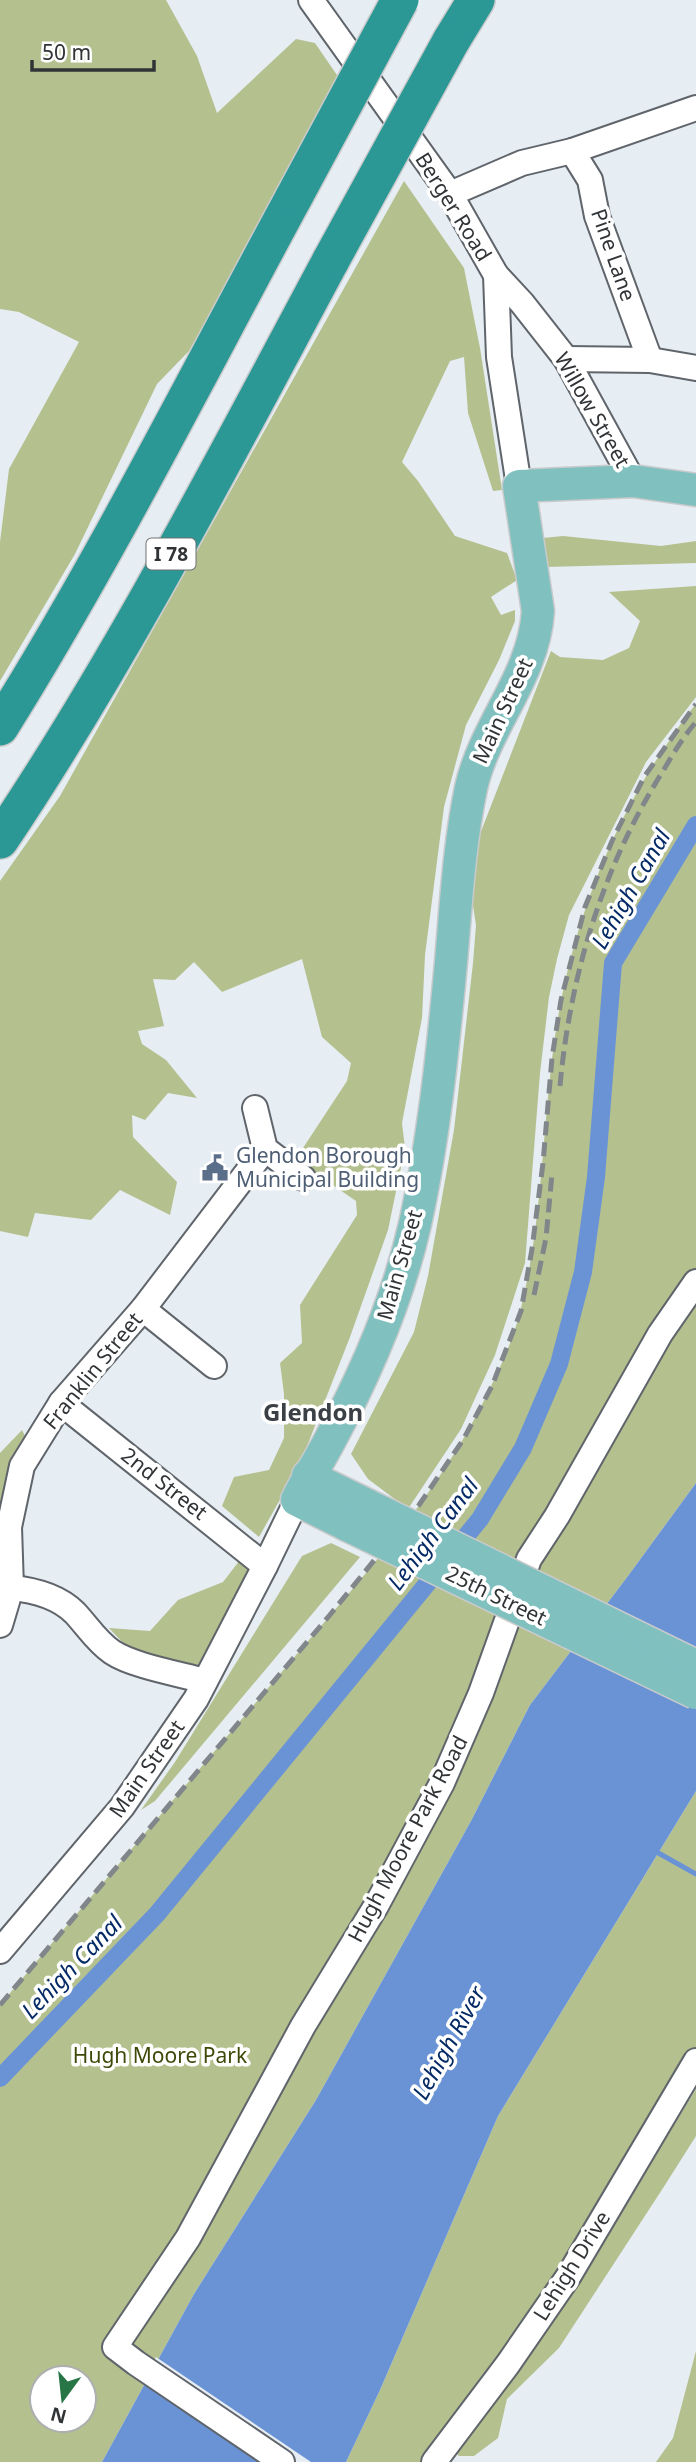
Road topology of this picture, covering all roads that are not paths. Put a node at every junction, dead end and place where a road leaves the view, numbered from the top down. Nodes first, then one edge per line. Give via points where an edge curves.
1 (311, 0) edge
2 (400, 0) edge
3 (476, 0) edge
4 (696, 108) edge
5 (572, 151) junction
6 (450, 194) junction
7 (496, 275) junction
8 (566, 359) junction
9 (650, 360) junction
10 (696, 368) edge
11 (633, 481) junction
12 (519, 486) junction
13 (696, 490) edge
14 (0, 727) edge
15 (0, 840) edge
16 (255, 1108) dead end
17 (265, 1149) junction
18 (303, 1178) dead end
19 (696, 1282) edge
20 (143, 1309) junction
21 (214, 1366) dead end
22 (61, 1403) junction
23 (302, 1488) junction
24 (353, 1513) junction
25 (265, 1566) junction
26 (11, 1588) junction
27 (0, 1625) edge
28 (696, 1667) edge
29 (205, 1681) junction
30 (696, 1693) edge
31 (0, 1951) edge
32 (696, 2061) edge
33 (282, 2462) edge
34 (434, 2462) edge

1 - 6 street, Berger Road
2 - 14 highway, bridge via 128,505
3 - 15 highway, I 78, bridge via 99,683
4 - 5 street
5 - 6 street via 522,163
5 - 9 street, Pine Lane via 590,180 597,216
6 - 7 street, Berger Road
7 - 8 street, Willow Street
7 - 12 street, Berger Road via 499,357
8 - 9 street
8 - 11 street, Willow Street
9 - 10 street
11 - 12 main road
11 - 13 main road
12 - 23 main road, Main Street via 537,631 471,789 432,1129 415,1225 380,1335 330,1441
16 - 17 street
17 - 18 street
17 - 20 street, Franklin Street
19 - 33 street, Hugh Moore Park Road via 660,1334 529,1559 481,1693 442,1783 376,1906 303,2026 188,2238 115,2347
20 - 21 street
20 - 22 street, Franklin Street
22 - 25 street, 2nd Street
22 - 26 street, Franklin Street via 22,1466 9,1527
23 - 24 main road, 25th Street
23 - 25 street, Main Street
24 - 28 main road, 25th Street, bridge
24 - 30 main road, 25th Street, bridge
25 - 29 street, Main Street
26 - 27 street, Franklin Street
26 - 29 street via 39,1592 58,1601 115,1654
29 - 31 street, Main Street via 122,1807
32 - 34 street, Lehigh Drive via 568,2277

